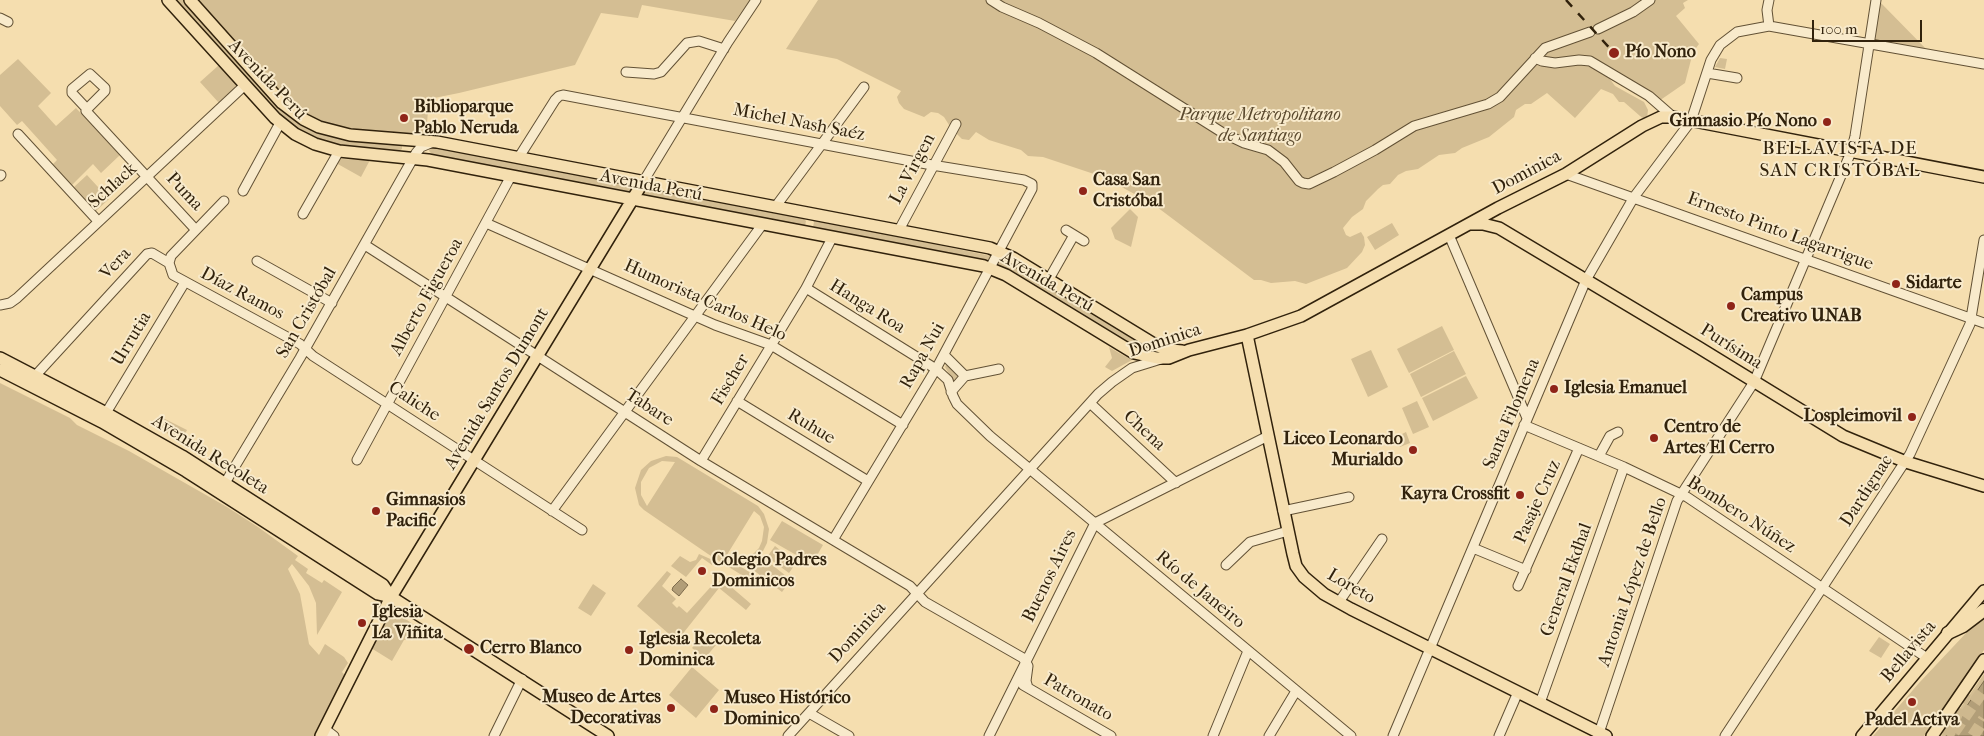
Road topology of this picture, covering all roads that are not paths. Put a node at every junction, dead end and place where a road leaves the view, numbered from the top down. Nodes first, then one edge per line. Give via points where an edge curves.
1 (168, 0) edge
2 (190, 0) edge
3 (756, 0) edge
4 (991, 0) edge
5 (1650, 0) edge
6 (1768, 0) edge
7 (1875, 0) edge
8 (1769, 26) junction
9 (1870, 45) junction
10 (724, 49) junction
11 (1535, 58) junction
12 (1984, 64) edge
13 (626, 72) dead end
14 (1706, 73) junction
15 (1737, 78) dead end
16 (245, 85) junction
17 (864, 86) dead end
18 (1649, 96) junction
19 (87, 109) dead end
20 (1673, 117) junction
21 (683, 118) junction
22 (1655, 119) junction
23 (1691, 121) junction
24 (280, 123) junction
25 (956, 124) dead end
26 (18, 134) dead end
27 (398, 140) junction
28 (433, 142) junction
29 (822, 144) junction
30 (339, 150) junction
31 (1851, 152) junction
32 (414, 157) junction
33 (519, 157) junction
34 (932, 165) junction
35 (1566, 174) junction
36 (511, 176) junction
37 (147, 177) junction
38 (1984, 177) edge
39 (643, 182) junction
40 (1032, 184) joint
41 (242, 191) dead end
42 (1634, 197) junction
43 (633, 200) junction
44 (224, 201) dead end
45 (776, 206) junction
46 (1498, 208) junction
47 (806, 212) junction
48 (303, 214) dead end
49 (98, 221) junction
50 (486, 223) junction
51 (762, 225) junction
52 (1467, 225) junction
53 (1499, 228) junction
54 (196, 230) junction
55 (899, 230) junction
56 (802, 232) junction
57 (1449, 235) junction
58 (832, 238) junction
59 (1984, 240) edge
60 (1084, 241) dead end
61 (365, 245) junction
62 (999, 251) junction
63 (1806, 259) junction
64 (257, 261) dead end
65 (169, 263) junction
66 (990, 268) junction
67 (590, 270) junction
68 (1049, 279) junction
69 (1586, 280) junction
70 (185, 282) junction
71 (806, 288) junction
72 (446, 297) junction
73 (332, 303) junction
74 (0, 305) edge
75 (695, 316) junction
76 (1972, 318) junction
77 (1984, 323) edge
78 (1139, 334) junction
79 (1247, 335) junction
80 (771, 345) junction
81 (305, 349) junction
82 (1188, 350) junction
83 (944, 355) junction
84 (538, 356) junction
85 (1144, 356) junction
86 (0, 358) edge
87 (1164, 358) junction
88 (1137, 366) junction
89 (936, 369) junction
90 (999, 369) dead end
91 (0, 370) edge
92 (35, 376) junction
93 (965, 376) junction
94 (1754, 382) junction
95 (951, 392) junction
96 (737, 401) junction
97 (388, 404) junction
98 (1090, 404) junction
99 (625, 412) junction
100 (106, 413) junction
101 (95, 418) junction
102 (1526, 422) junction
103 (902, 425) junction
104 (1618, 432) dead end
105 (1268, 436) junction
106 (1579, 448) junction
107 (1599, 456) junction
108 (357, 460) dead end
109 (474, 460) junction
110 (701, 461) junction
111 (1906, 462) junction
112 (1624, 467) junction
113 (1030, 469) junction
114 (868, 481) junction
115 (1176, 483) junction
116 (219, 485) junction
117 (1984, 486) edge
118 (1680, 494) junction
119 (1350, 497) dead end
120 (552, 511) junction
121 (1283, 511) junction
122 (1095, 523) junction
123 (582, 530) dead end
124 (1288, 531) junction
125 (1382, 539) dead end
126 (833, 540) junction
127 (1473, 548) junction
128 (1226, 565) dead end
129 (1526, 570) junction
130 (1518, 586) dead end
131 (1823, 589) junction
132 (1984, 591) edge
133 (917, 593) junction
134 (391, 597) junction
135 (1339, 602) junction
136 (1984, 610) edge
137 (1948, 633) junction
138 (1431, 649) junction
139 (1248, 651) junction
140 (1927, 658) junction
141 (1984, 660) edge
142 (1026, 662) junction
143 (522, 679) junction
144 (1016, 682) junction
145 (1028, 688) junction
146 (1296, 691) junction
147 (1518, 692) junction
148 (1540, 703) junction
149 (809, 714) junction
150 (327, 734) edge
151 (1601, 735) edge
152 (494, 736) edge
153 (608, 736) edge
154 (788, 736) edge
155 (848, 736) edge
156 (989, 736) edge
157 (1111, 736) edge
158 (1213, 736) edge
159 (1269, 736) edge
160 (1351, 736) edge
161 (1393, 736) edge
162 (1499, 736) edge
163 (1725, 736) edge
164 (1862, 736) edge
165 (1932, 736) edge

1 - 16 main road, Avenida Perú
2 - 27 main road, Avenida Perú via 282,103 303,119 337,132
3 - 10 street
4 - 11 street via 1096,53 1223,133 1268,150 1284,162 1303,184 1334,172 1414,126 1488,104 1500,97
5 - 11 street via 1633,12 1594,30 1545,48
6 - 8 street
7 - 9 street, Antonia López de Bello
8 - 9 street, Santa Filomena
8 - 14 street, Santa Filomena via 1747,28 1727,38 1713,55
9 - 12 street, Santa Filomena
9 - 31 street, Antonia López de Bello
10 - 13 street via 699,41 687,43 662,72
10 - 21 street
11 - 18 street via 1555,63 1590,61
14 - 15 street
14 - 23 street, Santa Filomena
16 - 24 main road, Avenida Perú
16 - 37 street, Schlack
17 - 29 street
18 - 20 street
18 - 22 street
19 - 37 street, Puma
20 - 22 main road
20 - 23 main road
21 - 29 street, Michel Nash Saéz
21 - 33 street, Michel Nash Saéz via 559,96
21 - 39 street
22 - 35 main road, Dominica
23 - 31 main road
23 - 42 street, Santa Filomena
24 - 30 main road, Avenida Perú via 308,141
24 - 41 street
25 - 34 street, La Virgen
26 - 49 street
27 - 28 main road, Avenida Perú
27 - 32 street via 409,148
28 - 32 street, San Cristóbal via 418,149
28 - 33 main road, Avenida Perú
29 - 34 street, Michel Nash Saéz
29 - 45 street
30 - 32 main road, Avenida Perú
30 - 48 street
31 - 38 main road
31 - 63 street, Antonia López de Bello
32 - 36 main road, Avenida Perú
32 - 61 street, San Cristóbal
33 - 39 main road, Avenida Perú
34 - 40 street, Michel Nash Saéz
34 - 55 street, La Virgen
35 - 42 street, Ernesto Pinto Lagarrigue
35 - 46 main road, Dominica
36 - 43 main road, Avenida Perú
36 - 50 street, Alberto Figueroa
37 - 49 street, Schlack
37 - 54 street, Puma
39 - 43 main road, Avenida Santos Dumont
39 - 45 main road, Avenida Perú
40 - 62 street, Rapa Nui
42 - 63 street, Ernesto Pinto Lagarrigue
42 - 69 street, Santa Filomena
43 - 51 main road, Avenida Perú
43 - 67 main road, Avenida Santos Dumont
44 - 54 street
45 - 47 main road, Avenida Perú
46 - 52 main road, Dominica
46 - 53 main road via 1493,218
47 - 55 main road, Avenida Perú
47 - 56 main road via 811,224
49 - 74 street, Schlack via 17,298
50 - 67 street, Humorista Carlos Helo
50 - 72 street, Alberto Figueroa
51 - 56 main road, Avenida Perú
51 - 75 street
52 - 53 main road, Purísima
52 - 57 main road, Dominica
53 - 69 main road, Purísima
54 - 65 street via 171,256
55 - 62 main road, Avenida Perú
56 - 58 main road, Avenida Perú
57 - 79 main road, Dominica via 1311,311
57 - 102 street
58 - 66 main road, Avenida Perú
58 - 71 street, Fischer
59 - 76 street, Dardignac
60 - 68 street via 1070,233
61 - 72 street, Tabare
61 - 73 street, San Cristóbal
62 - 66 street, Rapa Nui
62 - 68 main road, Avenida Perú
63 - 76 street, Ernesto Pinto Lagarrigue
63 - 94 street, Antonia López de Bello
64 - 73 street
65 - 70 street, Díaz Ramos via 172,274
65 - 92 street, Vera via 148,254
66 - 83 street, Rapa Nui
66 - 85 main road, Avenida Perú
67 - 75 street, Humorista Carlos Helo
67 - 84 main road, Avenida Santos Dumont
68 - 78 main road, Avenida Perú
69 - 94 main road, Purísima
69 - 102 street, Santa Filomena
70 - 81 street, Díaz Ramos
70 - 100 street, Urrutia
71 - 80 street, Fischer
71 - 89 street, Hanga Roa
72 - 84 street, Tabare
72 - 97 street, Alberto Figueroa
73 - 81 street, San Cristóbal
75 - 80 street, Humorista Carlos Helo
75 - 99 street
76 - 77 street, Ernesto Pinto Lagarrigue
76 - 111 street, Dardignac
78 - 82 main road, Avenida Perú via 1162,348
78 - 85 main road via 1145,346
79 - 82 main road, Dominica
79 - 105 main road, Loreto
80 - 96 street, Fischer
80 - 103 street, Humorista Carlos Helo
81 - 97 street, Caliche
81 - 116 street, San Cristóbal
82 - 87 main road, Dominica
83 - 89 street, Rapa Nui
83 - 93 street
84 - 99 street, Tabare
84 - 109 main road, Avenida Santos Dumont
85 - 87 main road, Avenida Perú
85 - 88 main road
86 - 92 main road, Avenida Recoleta
87 - 88 street, Dominica
88 - 98 street, Dominica via 1112,382
89 - 95 street via 948,380
89 - 103 street, Rapa Nui
90 - 93 street
91 - 101 main road, Avenida Recoleta
92 - 100 main road, Avenida Recoleta
93 - 95 street
94 - 111 main road, Purísima via 1834,432
94 - 118 street, Antonia López de Bello
95 - 113 street via 960,407
96 - 110 street, Fischer
96 - 114 street, Ruhue
97 - 108 street, Alberto Figueroa
97 - 109 street, Caliche
98 - 113 street, Dominica
98 - 115 street, Chena
99 - 110 street, Tabare
99 - 120 street
100 - 101 main road
100 - 116 main road, Avenida Recoleta via 166,446
101 - 116 main road, Avenida Recoleta
102 - 106 street, Bombero Núñez
102 - 127 street, Santa Filomena
103 - 114 street, Rapa Nui
104 - 107 street via 1610,436
105 - 115 street, Buenos Aires
105 - 121 main road, Loreto
106 - 107 street, Bombero Núñez
106 - 129 street, Pasaje Cruz
107 - 112 street, Bombero Núñez
109 - 120 street, Caliche
109 - 134 main road, Avenida Santos Dumont
110 - 126 street, Tabare
111 - 117 main road, Purísima
111 - 131 street, Dardignac
112 - 118 street, Bombero Núñez
112 - 148 street, General Ekdhal
113 - 122 street, Río de Janeiro
113 - 133 street, Dominica
114 - 126 street, Rapa Nui
115 - 122 street, Buenos Aires
116 - 134 main road, Avenida Recoleta via 383,585
118 - 131 street, Bombero Núñez
118 - 151 street, Antonia López de Bello
119 - 121 street
120 - 123 street, Caliche
121 - 124 main road, Loreto
122 - 139 street, Río de Janeiro
122 - 142 street, Buenos Aires
124 - 128 street via 1250,542
124 - 135 main road, Loreto via 1294,560 1300,571 1316,588
125 - 135 street
126 - 133 street, Tabare
127 - 129 street, Pasaje Cruz
127 - 138 street, Santa Filomena
129 - 130 street, Pasaje Cruz
131 - 140 street, Bombero Núñez
131 - 163 street, Dardignac
132 - 137 main road, Bellavista
133 - 142 street, Tabare via 924,602
133 - 149 street, Dominica
134 - 143 main road, Avenida Recoleta
134 - 150 main road, Avenida Santos Dumont
135 - 138 main road, Loreto
136 - 137 highway via 1964,626
137 - 140 main road, Bellavista
138 - 147 main road, Loreto
138 - 161 street, Santa Filomena
139 - 146 street, Río de Janeiro
139 - 158 street
140 - 164 main road, Bellavista
141 - 165 main road
142 - 144 street, Buenos Aires
142 - 145 street, Patronato
143 - 152 street
143 - 153 main road, Avenida Recoleta
144 - 145 street, Patronato
144 - 156 street, Buenos Aires
145 - 157 street, Patronato
146 - 159 street
146 - 160 street, Río de Janeiro
147 - 148 main road, Loreto
147 - 162 street
148 - 151 main road, Loreto
149 - 154 street, Dominica
149 - 155 street

